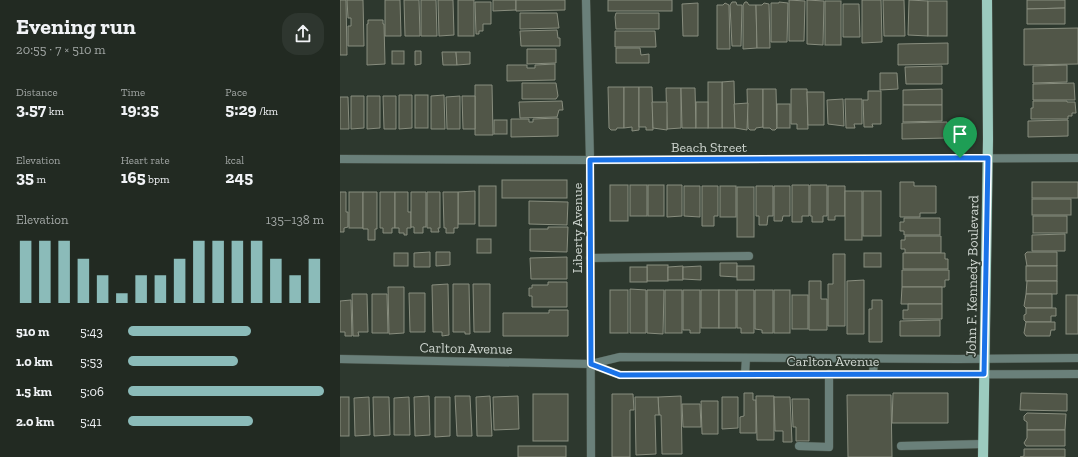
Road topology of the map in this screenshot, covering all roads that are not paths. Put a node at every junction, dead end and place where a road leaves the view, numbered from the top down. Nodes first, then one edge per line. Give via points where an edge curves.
1 (586, 0) edge
2 (987, 0) edge
3 (988, 158) junction
4 (1078, 158) edge
5 (340, 159) edge
6 (590, 160) junction
7 (749, 256) dead end
8 (590, 258) junction
9 (746, 358) junction
10 (1078, 358) edge
11 (340, 359) edge
12 (874, 359) junction
13 (984, 359) junction
14 (591, 364) junction
15 (745, 374) junction
16 (829, 374) junction
17 (873, 374) junction
18 (984, 374) junction
19 (1078, 374) edge
20 (984, 444) junction
21 (798, 446) dead end
22 (901, 446) dead end
23 (592, 457) edge
24 (983, 457) edge

1 - 6 street, Liberty Avenue
2 - 3 main road, John F. Kennedy Boulevard
3 - 4 street, Beach Street
3 - 6 street, Beach Street
3 - 13 main road, John F. Kennedy Boulevard
5 - 6 street, Beach Street
6 - 8 street, Liberty Avenue
7 - 8 street
8 - 14 street, Liberty Avenue
9 - 12 street, Carlton Avenue
9 - 14 street, Carlton Avenue via 620,357
9 - 15 street
10 - 13 street, Carlton Avenue
11 - 14 street, Carlton Avenue
12 - 13 street, Carlton Avenue
12 - 17 street
13 - 18 main road, John F. Kennedy Boulevard
14 - 15 street, Carlton Avenue via 620,375
14 - 23 street, Liberty Avenue
15 - 16 street, Carlton Avenue
16 - 17 street, Carlton Avenue
16 - 21 street via 829,447
17 - 18 street, Carlton Avenue
18 - 19 street, Carlton Avenue
18 - 20 main road, John F. Kennedy Boulevard
20 - 22 street
20 - 24 main road, John F. Kennedy Boulevard

